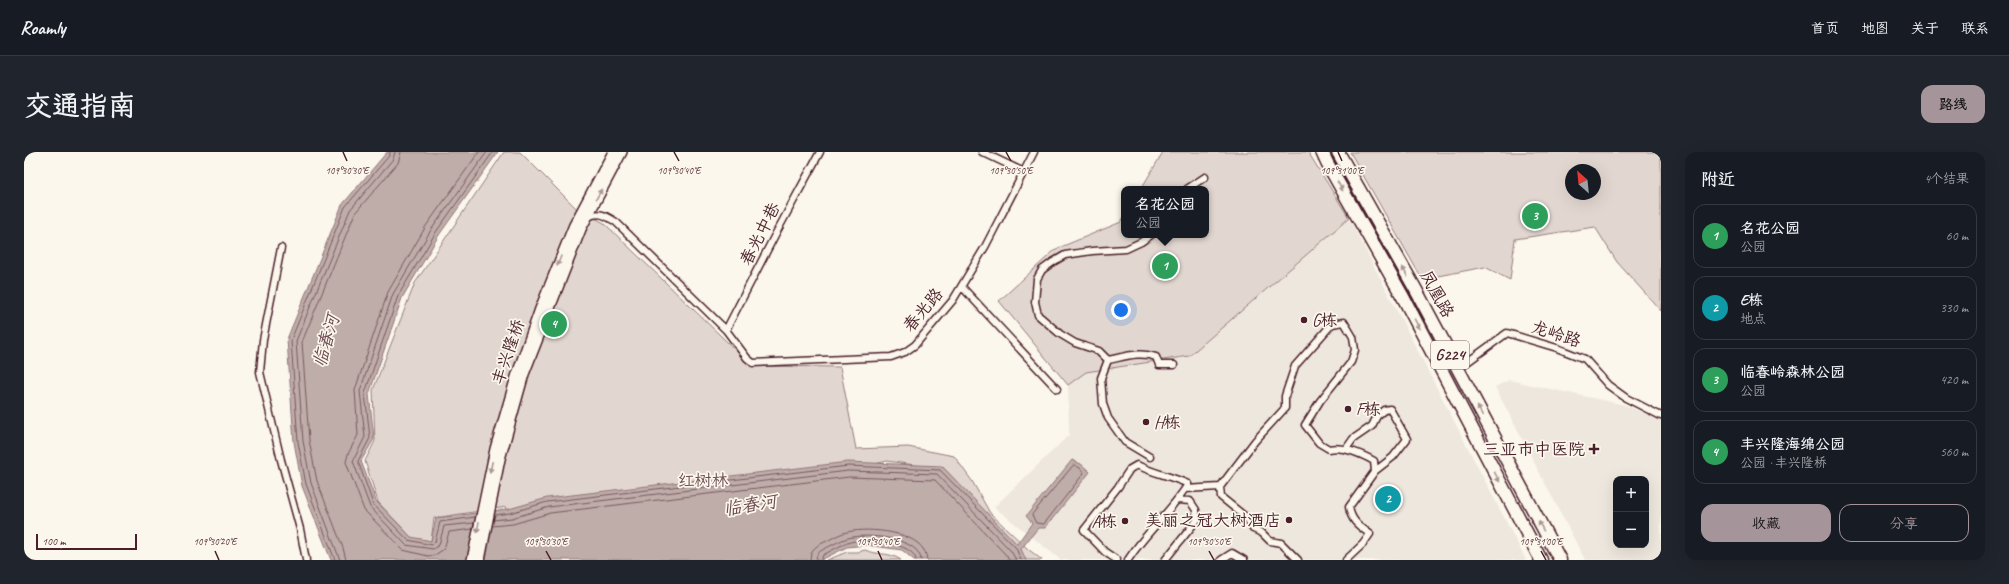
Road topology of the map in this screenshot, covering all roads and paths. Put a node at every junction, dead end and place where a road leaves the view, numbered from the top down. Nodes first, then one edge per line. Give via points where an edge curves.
1 (613, 152) edge
2 (622, 152) edge
3 (820, 152) edge
4 (982, 152) edge
5 (1034, 152) edge
6 (1322, 152) edge
7 (1338, 152) edge
8 (1024, 172) junction
9 (1205, 177) dead end
10 (1192, 186) edge
11 (586, 218) junction
12 (578, 227) junction
13 (1147, 238) edge
14 (281, 248) dead end
15 (962, 287) junction
16 (1416, 290) junction
17 (1403, 297) junction
18 (726, 330) junction
19 (1108, 360) junction
20 (1174, 365) dead end
21 (1457, 367) junction
22 (1058, 389) dead end
23 (1661, 416) edge
24 (1346, 449) junction
25 (1150, 457) dead end
26 (1375, 471) junction
27 (1220, 486) junction
28 (1185, 488) junction
29 (489, 495) junction
30 (1178, 500) junction
31 (306, 560) edge
32 (472, 560) edge
33 (480, 560) edge
34 (1117, 560) edge
35 (1128, 560) edge
36 (1165, 560) edge
37 (1221, 560) edge
38 (1244, 560) edge
39 (1298, 560) edge
40 (1346, 560) edge
41 (1541, 560) edge
42 (1559, 560) edge

1 - 12 main road
11 -> 2 main road
3 - 18 street, 春光中巷
4 - 8 street
5 - 8 street, 春光路
6 -> 17 highway, 凤凰路 / G224
16 -> 7 highway, 凤凰路 / G224
8 - 15 street, 春光路
9 - 10 street
11 - 12 main road
11 - 18 street via 603,214 616,222
12 - 29 main road, 丰兴隆桥 via 529,351
13 - 19 street via 1126,249 1065,255 1042,270 1037,279 1035,302 1038,315 1060,334 1099,351
14 - 31 street via 263,340 260,372
15 - 18 street, 春光路 via 915,345 891,357 753,363
15 - 22 street
16 - 17 highway
16 - 21 highway, 凤凰路 / G224
17 -> 41 highway, 凤凰路 / G224
19 - 20 street via 1147,354 1156,357 1159,365
19 - 25 street via 1101,378 1103,404 1108,418 1124,442
21 - 23 street, 龙岭路 via 1508,333 1585,358 1608,385 1626,398
42 -> 21 highway, 凤凰路 / G224
24 - 26 street via 1374,461
24 - 26 street via 1353,439 1372,426 1377,416 1390,409 1407,439 1393,457
24 - 27 street via 1329,449 1319,443 1305,425 1320,401 1351,362 1354,350 1353,337 1344,322 1332,324 1294,366 1285,396 1285,408
26 - 40 street via 1349,507 1350,517 1354,523 1370,534
27 - 28 street
27 - 39 street via 1221,498 1247,518 1253,529 1262,533 1270,542 1281,543
28 - 30 street
28 - 34 street via 1188,484 1178,479 1137,465 1130,469 1084,530 1105,552
29 -> 32 main road
29 - 33 main road
30 - 35 street
30 - 36 street via 1190,501 1196,510 1197,520
37 - 38 street via 1232,553

